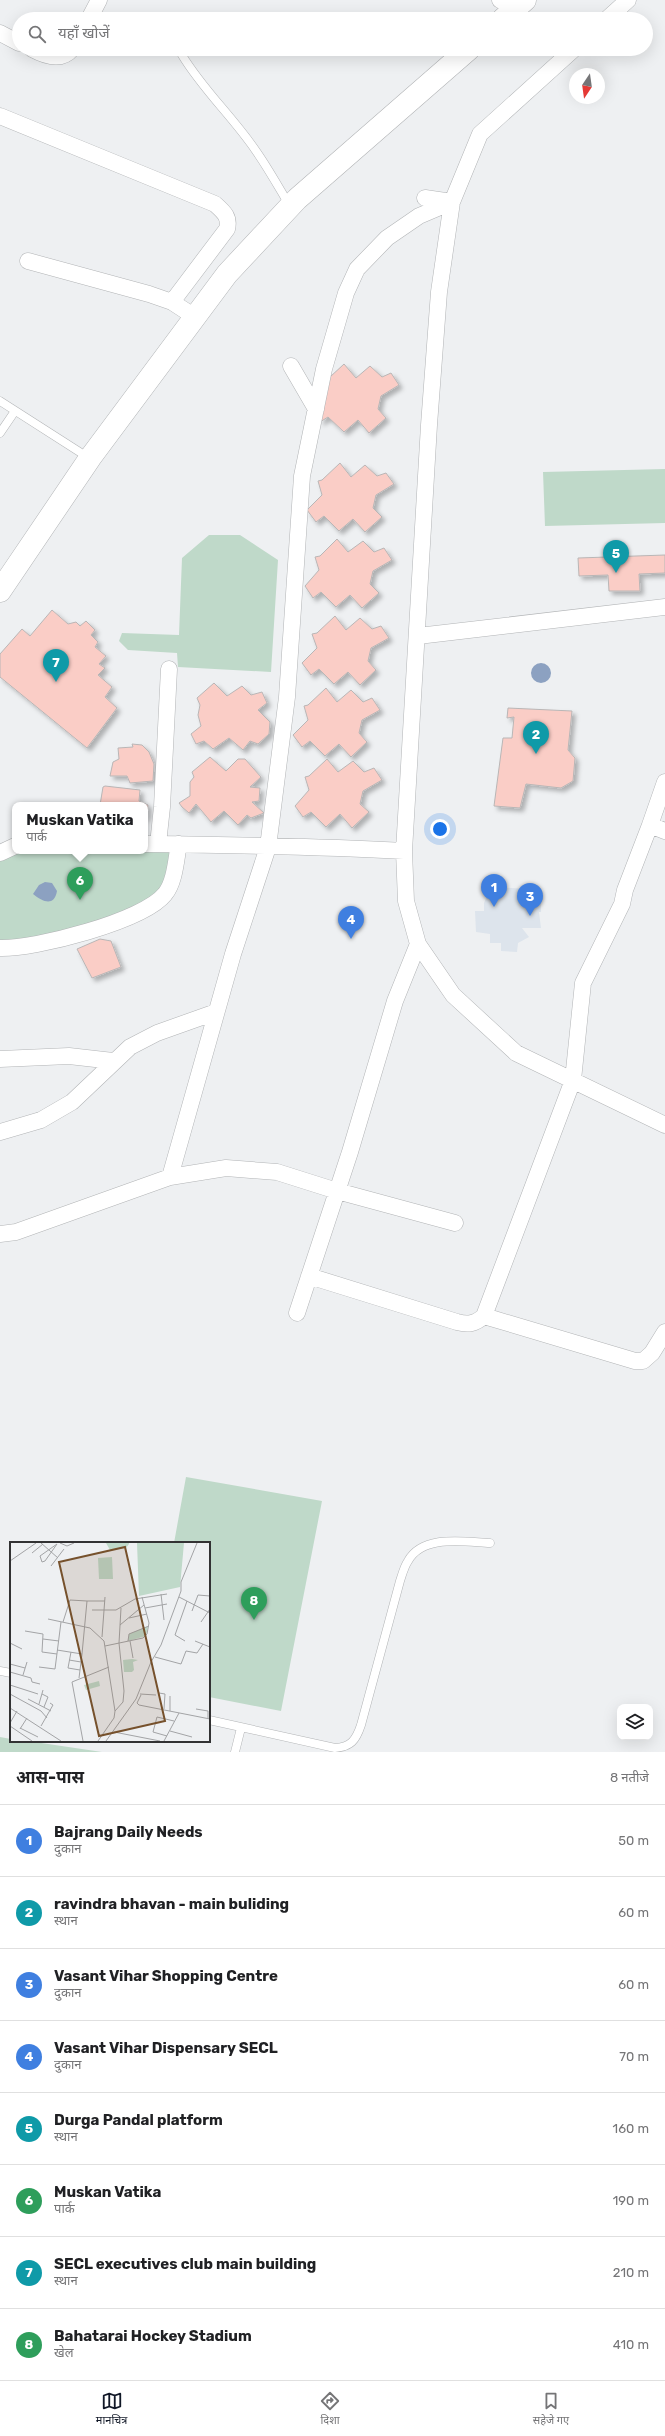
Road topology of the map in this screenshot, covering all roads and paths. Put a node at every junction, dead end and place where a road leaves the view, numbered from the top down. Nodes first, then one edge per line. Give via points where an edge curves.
1 (99, 0) edge
2 (628, 0) edge
3 (93, 12) edge
4 (615, 12) edge
5 (0, 33) edge
6 (12, 39) edge
7 (183, 56) edge
8 (461, 56) edge
9 (566, 56) edge
10 (0, 116) edge
11 (425, 198) dead end
12 (452, 202) junction
13 (290, 207) junction
14 (28, 261) dead end
15 (172, 302) junction
16 (195, 317) junction
17 (291, 366) dead end
18 (0, 401) edge
19 (316, 409) junction
20 (15, 411) junction
21 (0, 433) edge
22 (90, 458) junction
23 (0, 591) edge
24 (665, 606) edge
25 (418, 636) junction
26 (169, 669) dead end
27 (665, 782) edge
28 (650, 825) junction
29 (665, 831) edge
30 (152, 844) edge
31 (179, 844) junction
32 (12, 847) edge
33 (268, 847) junction
34 (404, 851) junction
35 (0, 853) edge
36 (418, 944) junction
37 (0, 948) edge
38 (216, 1012) junction
39 (0, 1059) edge
40 (113, 1061) junction
41 (573, 1080) junction
42 (665, 1125) edge
43 (0, 1132) edge
44 (170, 1177) junction
45 (337, 1191) junction
46 (455, 1223) dead end
47 (0, 1234) edge
48 (309, 1276) junction
49 (297, 1313) dead end
50 (484, 1316) junction
51 (665, 1332) edge
52 (490, 1543) dead end
53 (0, 1671) edge
54 (10, 1673) edge
55 (210, 1720) edge
56 (241, 1728) junction
57 (235, 1752) edge

1 - 3 street
2 - 4 street
5 - 6 street
7 - 13 lane via 195,77 214,96 256,150
8 - 13 main road
9 - 12 street via 480,134
10 - 15 street via 215,204 223,211 228,217 227,230
11 - 12 street
12 - 19 street via 419,216 387,238 357,269 346,293
12 - 25 street via 439,292 430,402
13 - 16 main road via 227,274
14 - 15 street
15 - 16 street
16 - 22 main road
17 - 19 street
18 - 20 lane
19 - 33 street via 302,476 287,696
20 - 21 lane
20 - 22 lane
22 - 23 main road
24 - 25 street
25 - 34 street
26 - 30 street via 162,806
27 - 28 street
28 - 29 street
28 - 41 street via 624,890 622,904 583,983
30 - 31 street
31 - 33 street
31 - 37 street via 166,894 152,906 70,938
32 - 35 street
33 - 34 street via 307,845
33 - 38 street
34 - 36 street via 406,901
36 - 41 street via 453,995 516,1053
36 - 45 street via 395,1001
38 - 40 street via 156,1033 130,1047
38 - 44 street
39 - 40 street via 68,1056
40 - 43 street via 72,1102 54,1114
41 - 42 street
41 - 50 street
44 - 45 street via 226,1168 277,1172
44 - 47 street via 16,1232
45 - 46 street
45 - 48 street
48 - 49 street
48 - 50 street via 457,1322 477,1322
50 - 51 street via 624,1358 643,1361 652,1353
52 - 56 lane via 443,1541 424,1547 408,1559 361,1726 352,1743 335,1748
53 - 54 lane
55 - 56 lane
56 - 57 lane

